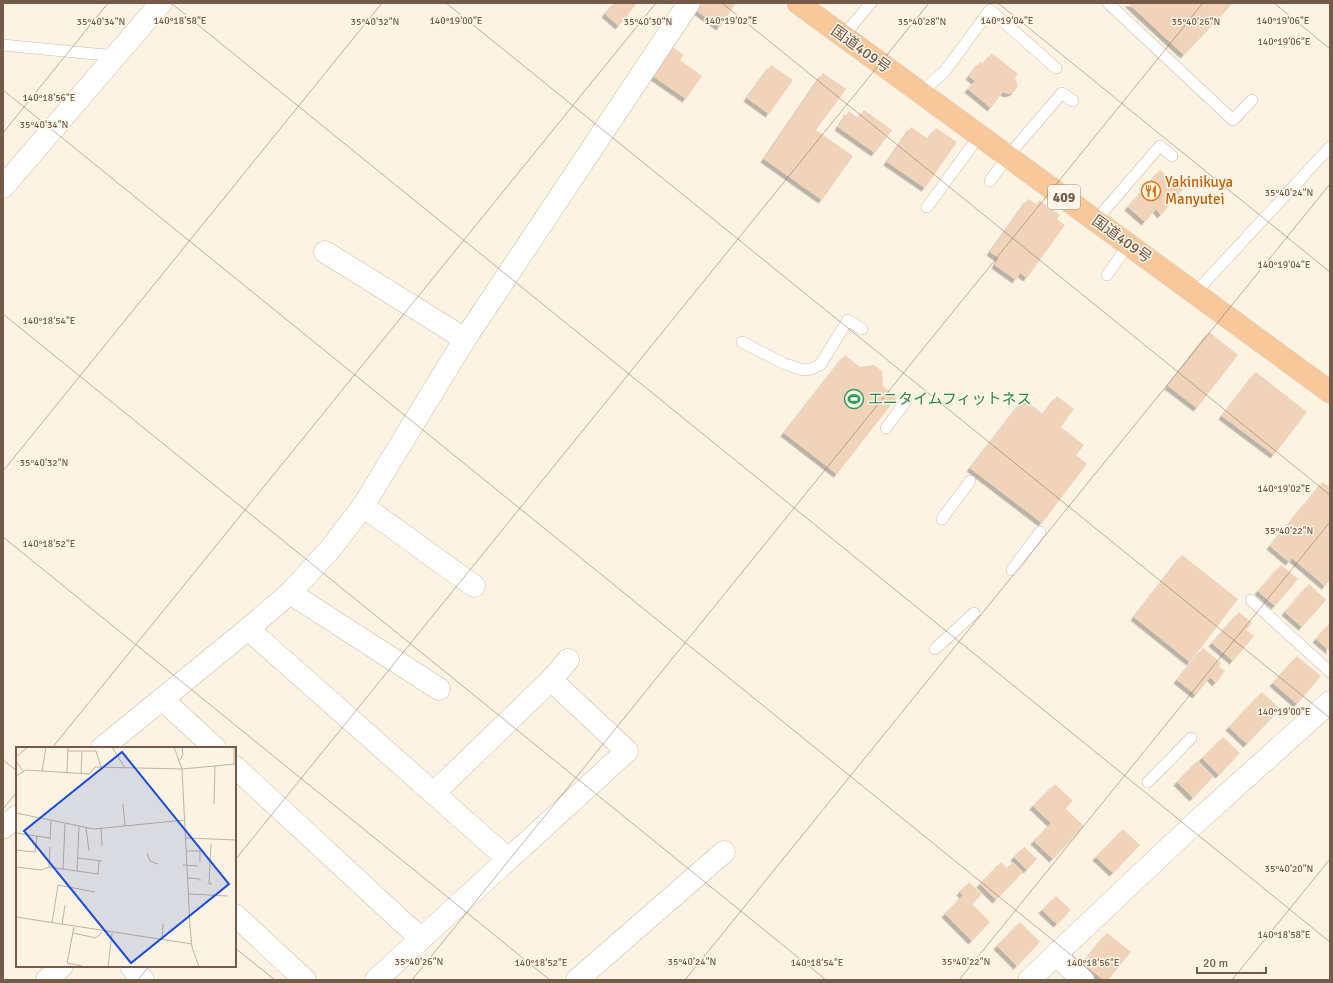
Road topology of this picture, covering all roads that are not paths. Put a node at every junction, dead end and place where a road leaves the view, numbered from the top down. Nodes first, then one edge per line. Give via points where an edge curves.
1 (161, 3) edge
2 (688, 3) edge
3 (798, 3) edge
4 (871, 3) edge
5 (1108, 3) edge
6 (843, 36) junction
7 (3, 45) edge
8 (115, 56) junction
9 (1056, 68) dead end
10 (921, 92) junction
11 (1252, 100) dead end
12 (1073, 101) dead end
13 (980, 135) junction
14 (1330, 147) edge
15 (1008, 156) junction
16 (1172, 156) dead end
17 (990, 181) dead end
18 (3, 187) edge
19 (927, 207) dead end
20 (1096, 220) junction
21 (1129, 244) junction
22 (325, 252) dead end
23 (1107, 275) dead end
24 (1195, 293) junction
25 (862, 329) dead end
26 (465, 339) junction
27 (742, 342) dead end
28 (1330, 392) edge
29 (906, 401) dead end
30 (886, 428) dead end
31 (970, 481) dead end
32 (363, 506) junction
33 (942, 519) dead end
34 (1040, 532) dead end
35 (1012, 570) dead end
36 (474, 586) dead end
37 (290, 593) junction
38 (1251, 600) dead end
39 (974, 614) dead end
40 (248, 629) junction
41 (935, 649) dead end
42 (568, 660) dead end
43 (1330, 672) edge
44 (551, 680) junction
45 (439, 689) dead end
46 (162, 700) junction
47 (1330, 702) edge
48 (1191, 738) dead end
49 (103, 747) edge
50 (214, 747) edge
51 (236, 768) edge
52 (1148, 782) dead end
53 (434, 793) junction
54 (16, 817) edge
55 (3, 828) edge
56 (724, 852) dead end
57 (508, 859) junction
58 (236, 915) edge
59 (422, 939) junction
60 (1056, 955) junction
61 (61, 967) edge
62 (132, 967) edge
63 (47, 980) edge
64 (143, 980) edge
65 (305, 980) edge
66 (376, 980) edge
67 (577, 980) edge
68 (1029, 980) edge
69 (1083, 980) edge

1 - 8 street
2 - 26 street
3 - 6 highway, 国道409号 / 409
4 - 6 lane
5 - 11 lane via 1233,120
6 - 10 highway, 国道409号 / 409
7 - 8 lane
8 - 18 street
9 - 10 lane via 990,10 945,71
10 - 13 highway, 国道409号 / 409
12 - 15 lane via 1062,93
13 - 15 highway, 国道409号 / 409
13 - 19 lane
14 - 24 lane
15 - 17 lane
15 - 20 highway, 国道409号 / 409
16 - 20 lane via 1160,146
20 - 21 highway, 国道409号 / 409
21 - 23 lane
21 - 24 highway, 国道409号 / 409
22 - 26 street
24 - 28 highway, 国道409号 / 409
25 - 27 lane via 848,320 820,365 803,370 785,364
26 - 32 street
29 - 30 lane
31 - 33 lane
32 - 36 street
32 - 37 street via 332,547
34 - 35 lane
37 - 40 street
37 - 45 street
38 - 43 lane
39 - 41 lane
40 - 46 street
40 - 53 street
42 - 44 street
44 - 53 street
44 - 57 street via 627,751
46 - 49 street
46 - 50 street
47 - 60 street via 1193,825
48 - 52 lane
51 - 59 street
53 - 57 street
54 - 55 street
56 - 67 street
57 - 59 street
58 - 65 street
59 - 66 street
60 - 68 street
60 - 69 street
61 - 63 street
62 - 64 street

